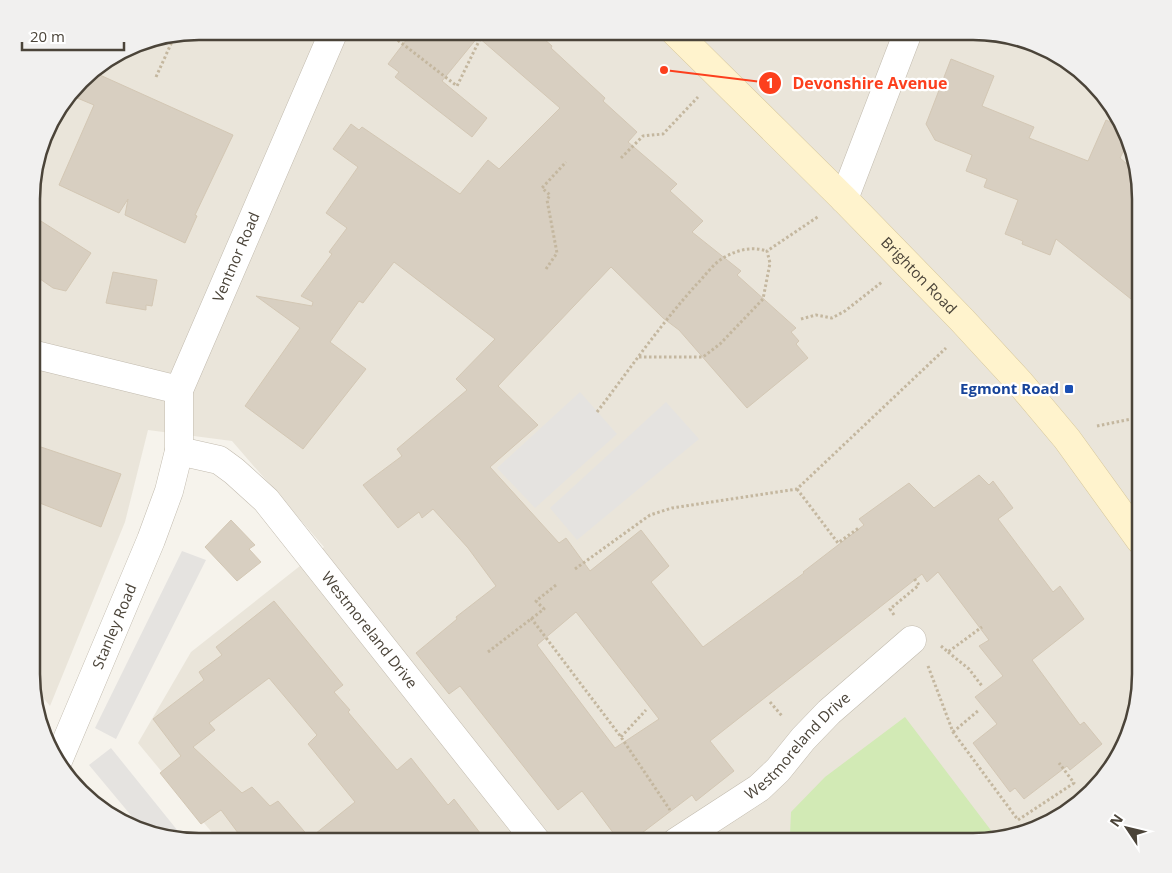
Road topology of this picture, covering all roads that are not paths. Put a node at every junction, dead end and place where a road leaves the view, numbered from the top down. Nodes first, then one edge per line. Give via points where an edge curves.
1 (330, 40) edge
2 (682, 40) edge
3 (905, 40) edge
4 (844, 199) junction
5 (40, 356) edge
6 (178, 390) junction
7 (179, 450) junction
8 (169, 491) joint
9 (1132, 529) edge
10 (912, 640) dead end
11 (61, 754) edge
12 (530, 833) edge
13 (690, 833) edge

1 - 6 street, Ventnor Road
2 - 4 main road, Brighton Road
3 - 4 street
4 - 9 main road, Brighton Road via 1020,383
5 - 6 street
6 - 7 street, Ventnor Road
7 - 8 street, Ventnor Road
7 - 12 street, Westmoreland Drive via 219,460 266,500
8 - 11 street, Stanley Road
10 - 13 street, Westmoreland Drive via 829,712 759,788

